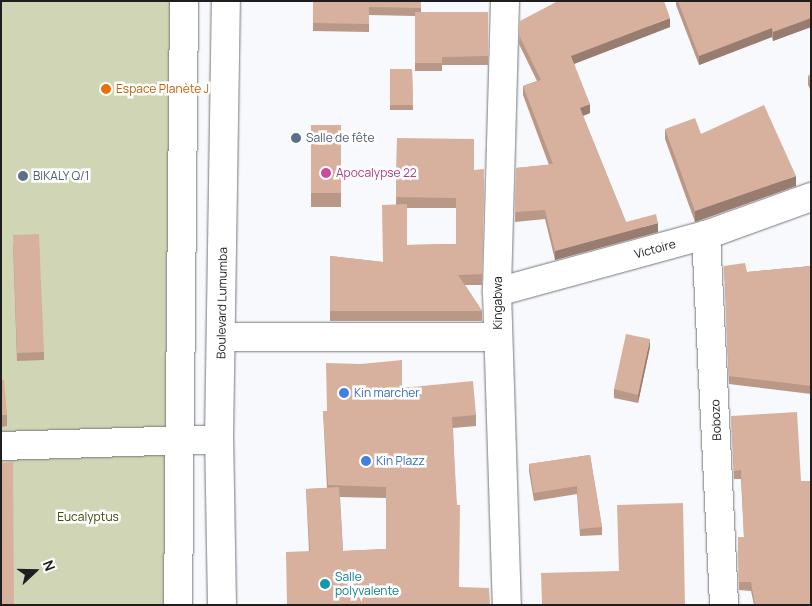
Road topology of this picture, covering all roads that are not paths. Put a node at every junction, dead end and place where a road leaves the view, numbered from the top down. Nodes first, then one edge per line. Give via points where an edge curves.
1 (184, 1) edge
2 (226, 1) edge
3 (505, 1) edge
4 (811, 197) edge
5 (706, 235) junction
6 (497, 292) junction
7 (221, 337) junction
8 (498, 337) junction
9 (220, 438) junction
10 (179, 440) junction
11 (1, 446) edge
12 (178, 605) edge
13 (222, 605) edge
14 (507, 605) edge
15 (724, 605) edge

1 - 10 main road
2 - 7 main road, Boulevard Lumumba
3 - 6 main road, Kingabwa
4 - 5 main road, Victoire
5 - 6 main road, Victoire
5 - 15 main road, Bobozo
6 - 8 main road, Kingabwa
7 - 8 main road
7 - 9 main road, Boulevard Lumumba
8 - 14 main road, Kingabwa
9 - 10 main road
9 - 13 main road, Boulevard Lumumba
10 - 11 main road
10 - 12 main road

